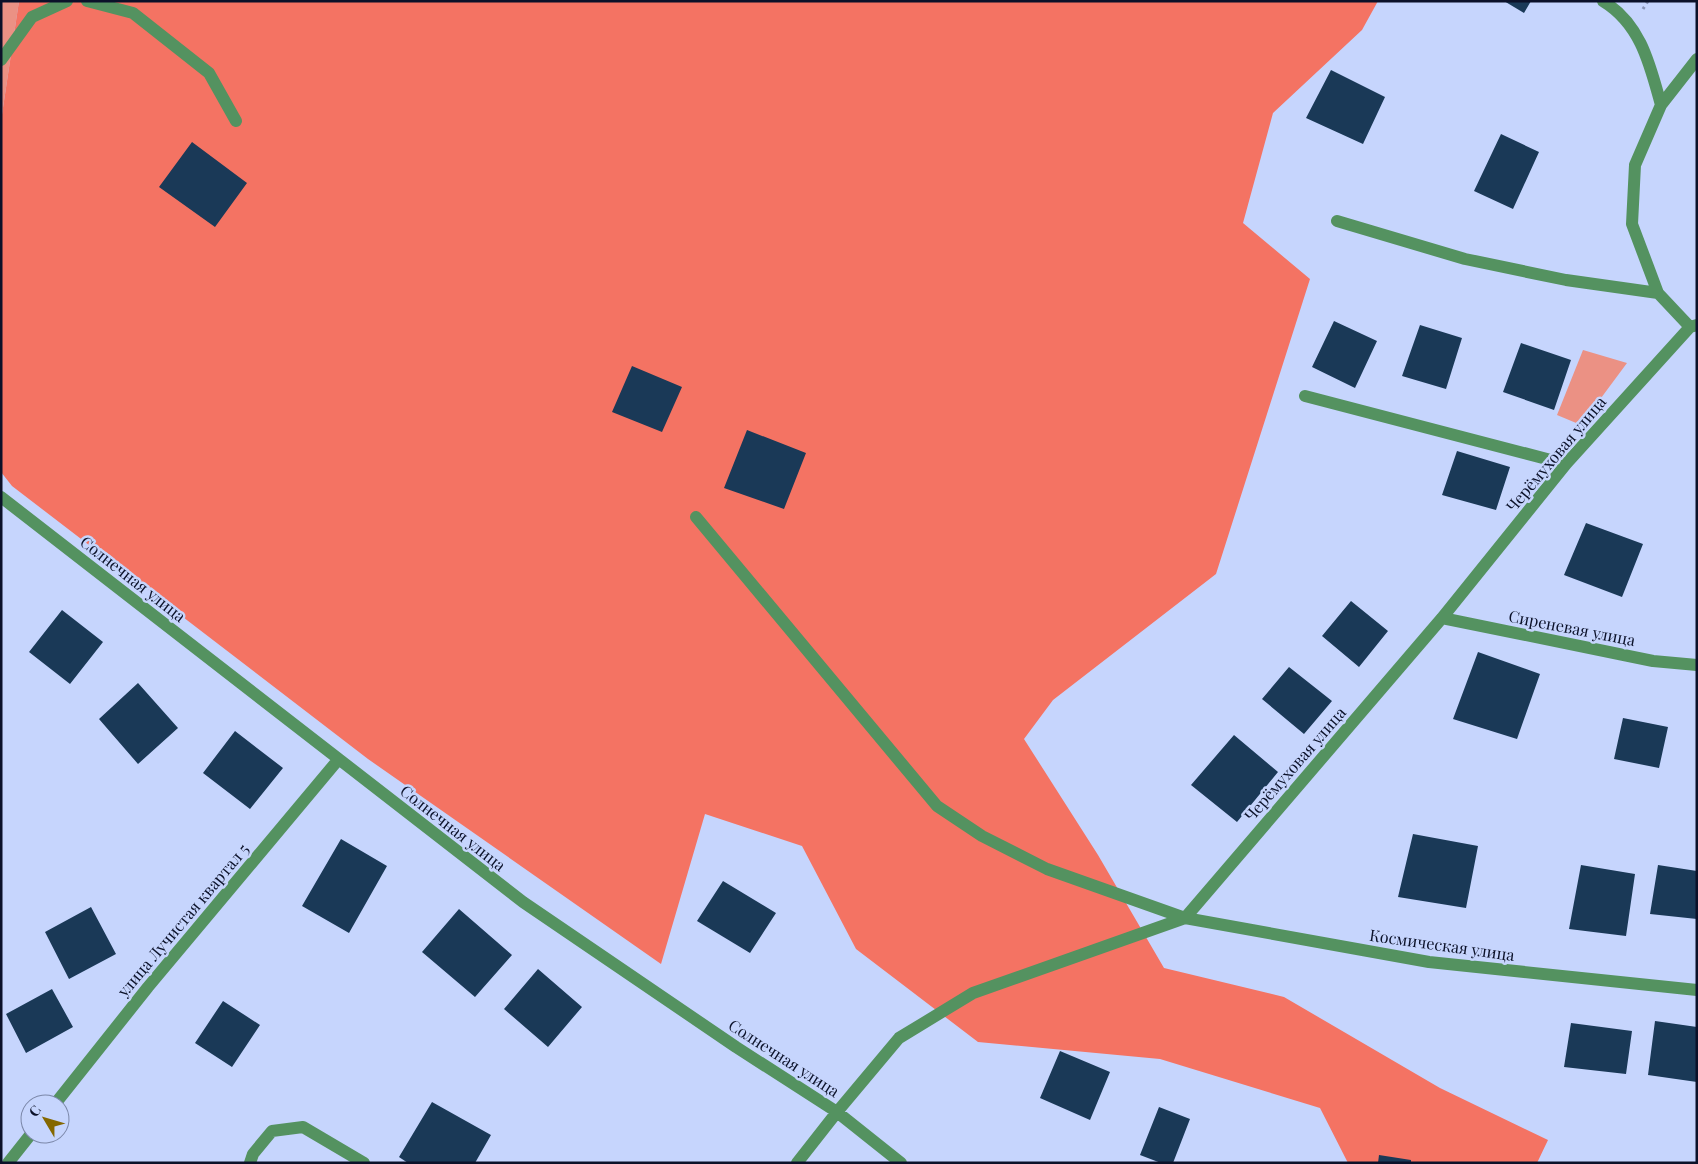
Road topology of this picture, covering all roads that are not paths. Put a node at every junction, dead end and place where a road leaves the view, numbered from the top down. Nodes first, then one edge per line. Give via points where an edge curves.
1 (67, 1) edge
2 (87, 1) edge
3 (1604, 1) edge
4 (1697, 59) edge
5 (1, 60) edge
6 (1661, 105) junction
7 (236, 121) dead end
8 (1338, 221) dead end
9 (1658, 293) junction
10 (1693, 326) edge
11 (1305, 396) dead end
12 (1566, 464) junction
13 (1, 497) edge
14 (696, 517) dead end
15 (1442, 618) junction
16 (1697, 665) edge
17 (338, 760) junction
18 (1185, 918) junction
19 (1697, 990) edge
20 (63, 1094) edge
21 (837, 1112) junction
22 (23, 1144) edge
23 (8, 1163) edge
24 (250, 1163) edge
25 (364, 1163) edge
26 (797, 1163) edge
27 (901, 1163) edge

1 - 5 street via 32,17
2 - 7 street via 133,13 209,73
3 - 6 street via 1633,27 1648,57
4 - 6 street
6 - 9 street via 1635,166 1632,224
8 - 9 street via 1465,258 1566,280
9 - 10 street
10 - 12 street, Черёмуховая улица
11 - 12 street
12 - 15 street, Черёмуховая улица
13 - 17 street, Солнечная улица
14 - 18 street, Космическая улица via 937,806 982,836 1047,869
15 - 16 street, Сиреневая улица via 1653,661
15 - 18 street, Черёмуховая улица
17 - 20 street, улица Лучистая квартал 5
17 - 21 street, Солнечная улица via 523,902
18 - 19 street, Космическая улица via 1429,962
18 - 21 street, Черёмуховая улица via 974,993 900,1038
21 - 26 street, Черёмуховая улица
21 - 27 street, Солнечная улица
22 - 23 street
24 - 25 street via 253,1154 272,1131 303,1127

